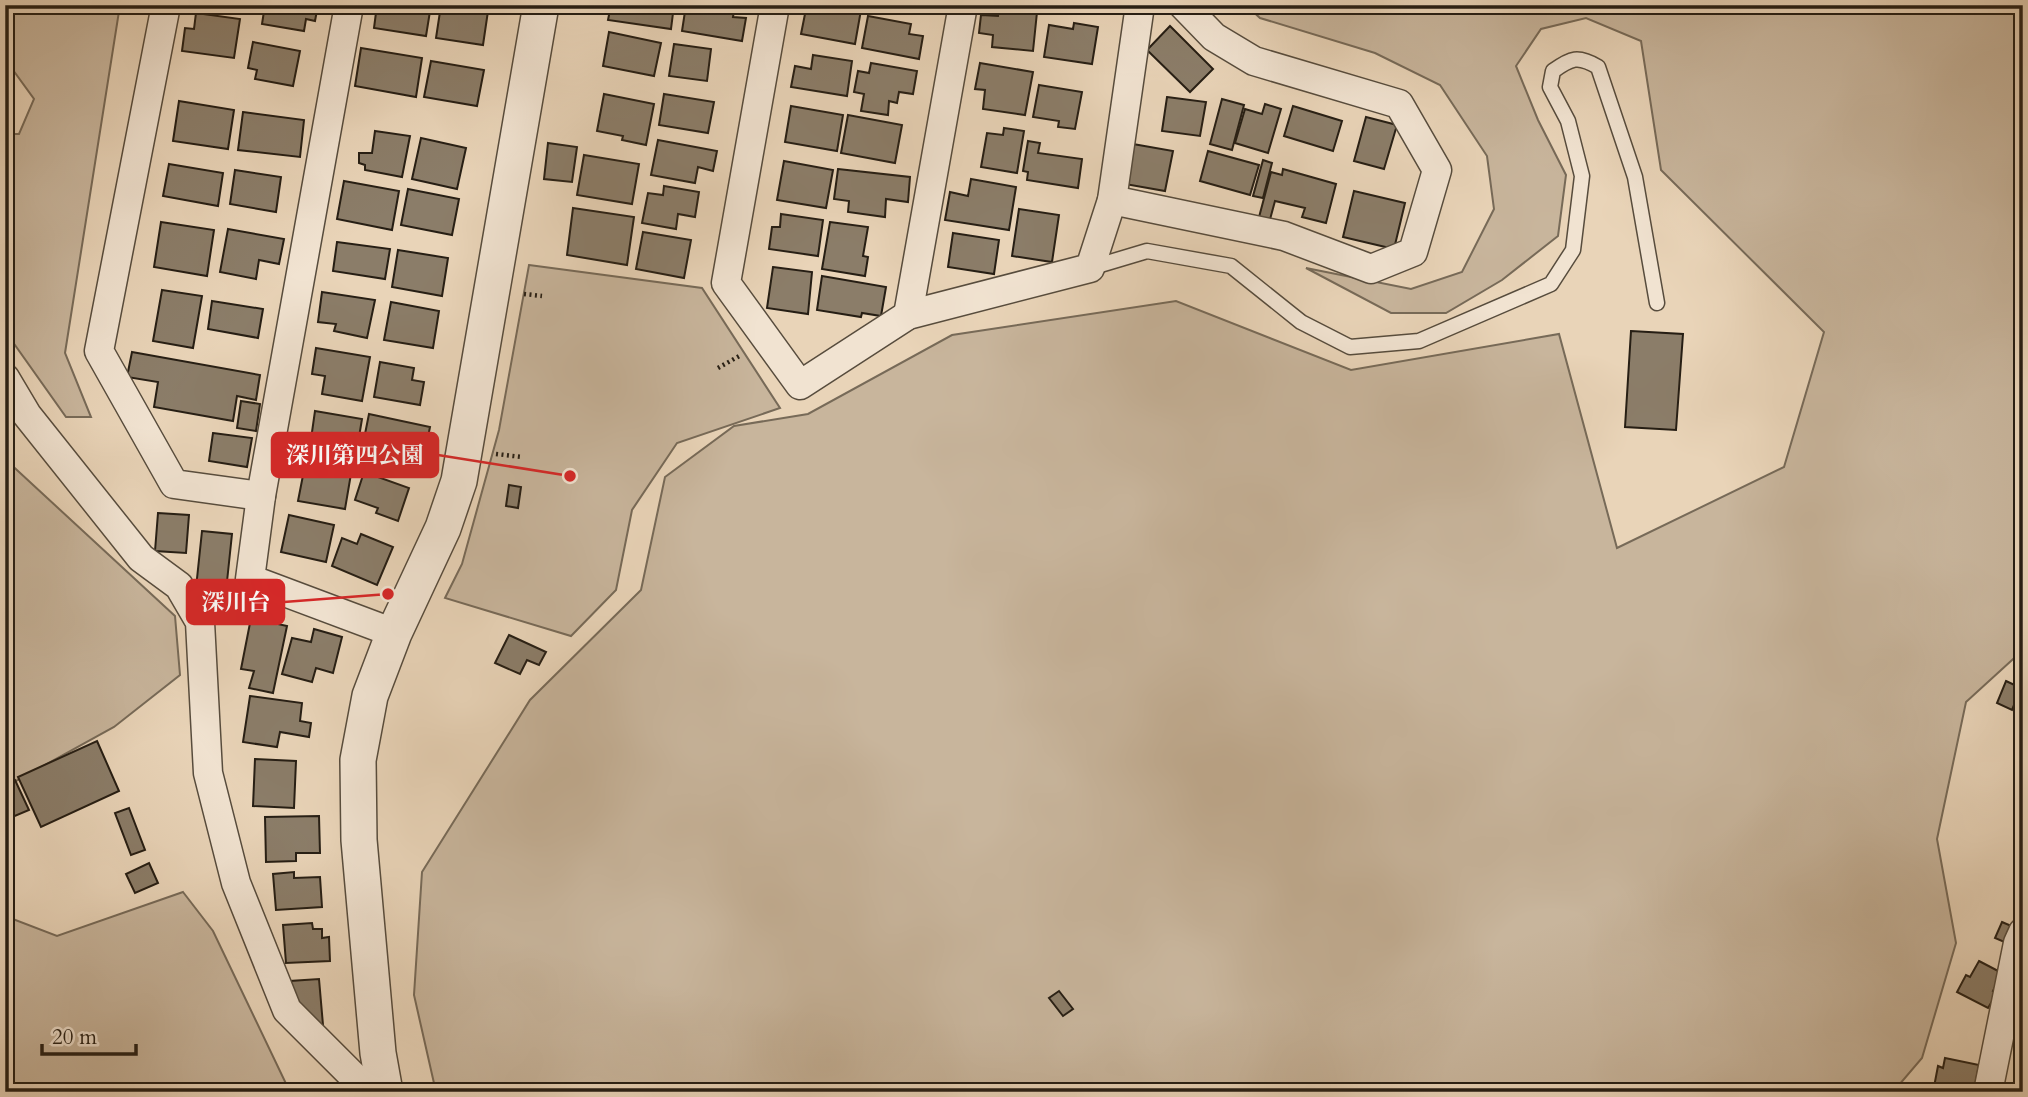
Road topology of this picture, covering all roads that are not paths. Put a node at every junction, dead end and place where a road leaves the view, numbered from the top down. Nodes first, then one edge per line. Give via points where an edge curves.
1 (166, 5) edge
2 (349, 5) edge
3 (541, 5) edge
4 (775, 5) edge
5 (963, 5) edge
6 (1140, 5) edge
7 (1183, 5) edge
8 (1111, 200) junction
9 (1090, 268) junction
10 (1657, 303) dead end
11 (908, 315) junction
12 (5, 378) edge
13 (261, 496) junction
14 (394, 633) junction
15 (2023, 932) edge
16 (369, 1092) edge
17 (385, 1092) edge
18 (1988, 1092) edge

1 - 13 street via 99,351 174,484
2 - 13 street
3 - 14 street via 459,481 443,528
4 - 11 street via 726,283 800,385
5 - 11 street
6 - 8 street
7 - 8 street via 1214,37 1254,61 1399,104 1437,170 1413,252 1371,269 1284,236
8 - 9 street
9 - 10 lane via 1147,251 1231,266 1301,322 1350,347 1419,341 1551,284 1573,250 1582,176 1568,121 1550,87 1553,71 1569,60 1585,59 1598,67 1634,177
9 - 11 street
12 - 16 street via 27,415 141,558 179,586 200,622 208,773 236,883 287,1010
13 - 14 street via 250,579
14 - 17 street via 370,696 358,760 359,839
15 - 18 street

